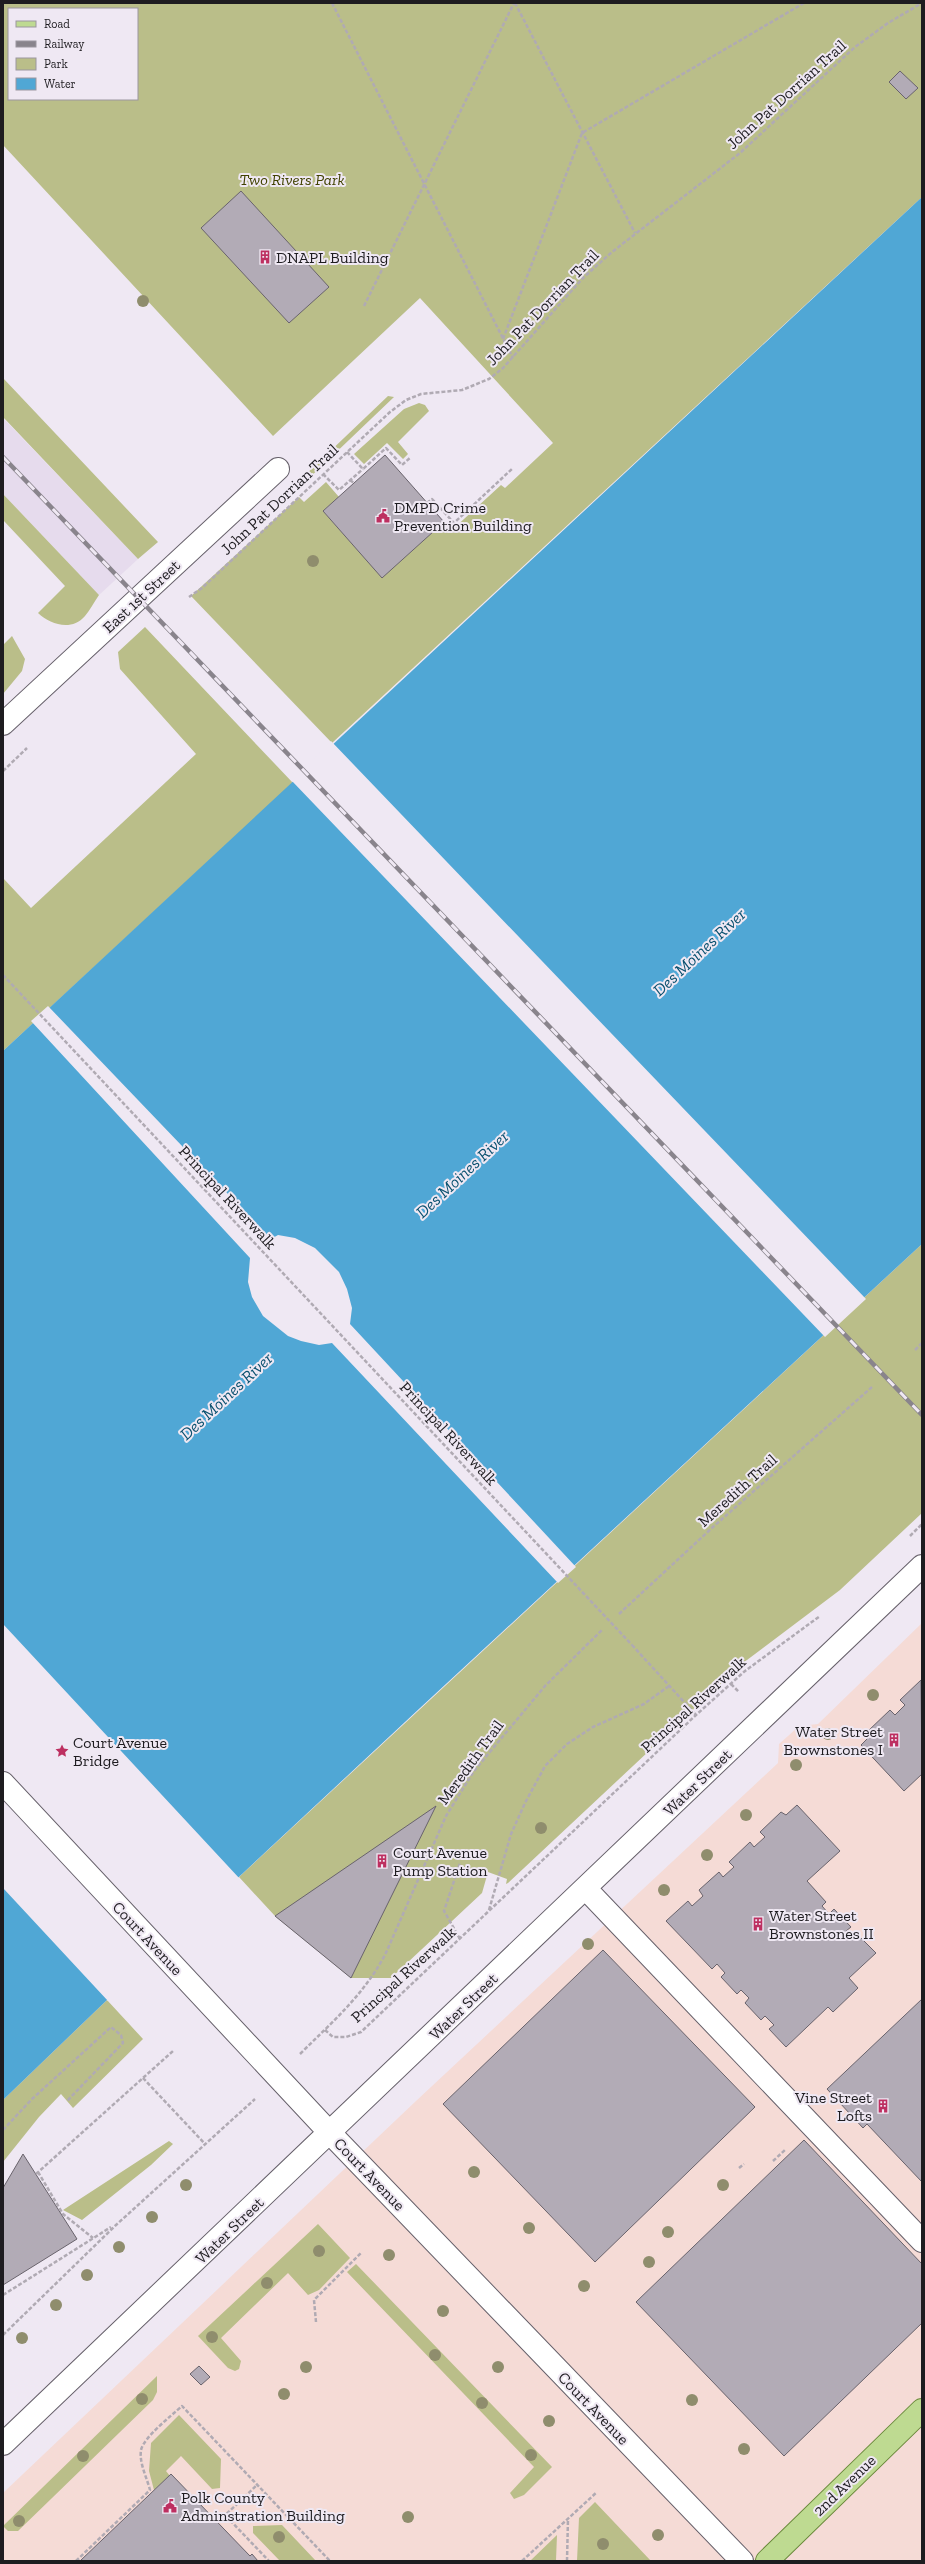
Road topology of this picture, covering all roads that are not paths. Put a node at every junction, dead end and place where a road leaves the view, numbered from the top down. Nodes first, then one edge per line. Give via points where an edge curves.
1 (278, 469) dead end
2 (3, 724) edge
3 (922, 1566) edge
4 (3, 1783) edge
5 (586, 1889) junction
6 (330, 2133) junction
7 (922, 2241) edge
8 (922, 2410) edge
9 (3, 2444) edge
10 (742, 2561) edge
11 (767, 2561) edge

1 - 2 street, East 1st Street
3 - 5 street, Water Street
4 - 6 street, Court Avenue
5 - 6 street, Water Street
5 - 7 street
6 - 9 street, Water Street
6 - 10 street, Court Avenue
8 - 11 main road, 2nd Avenue

